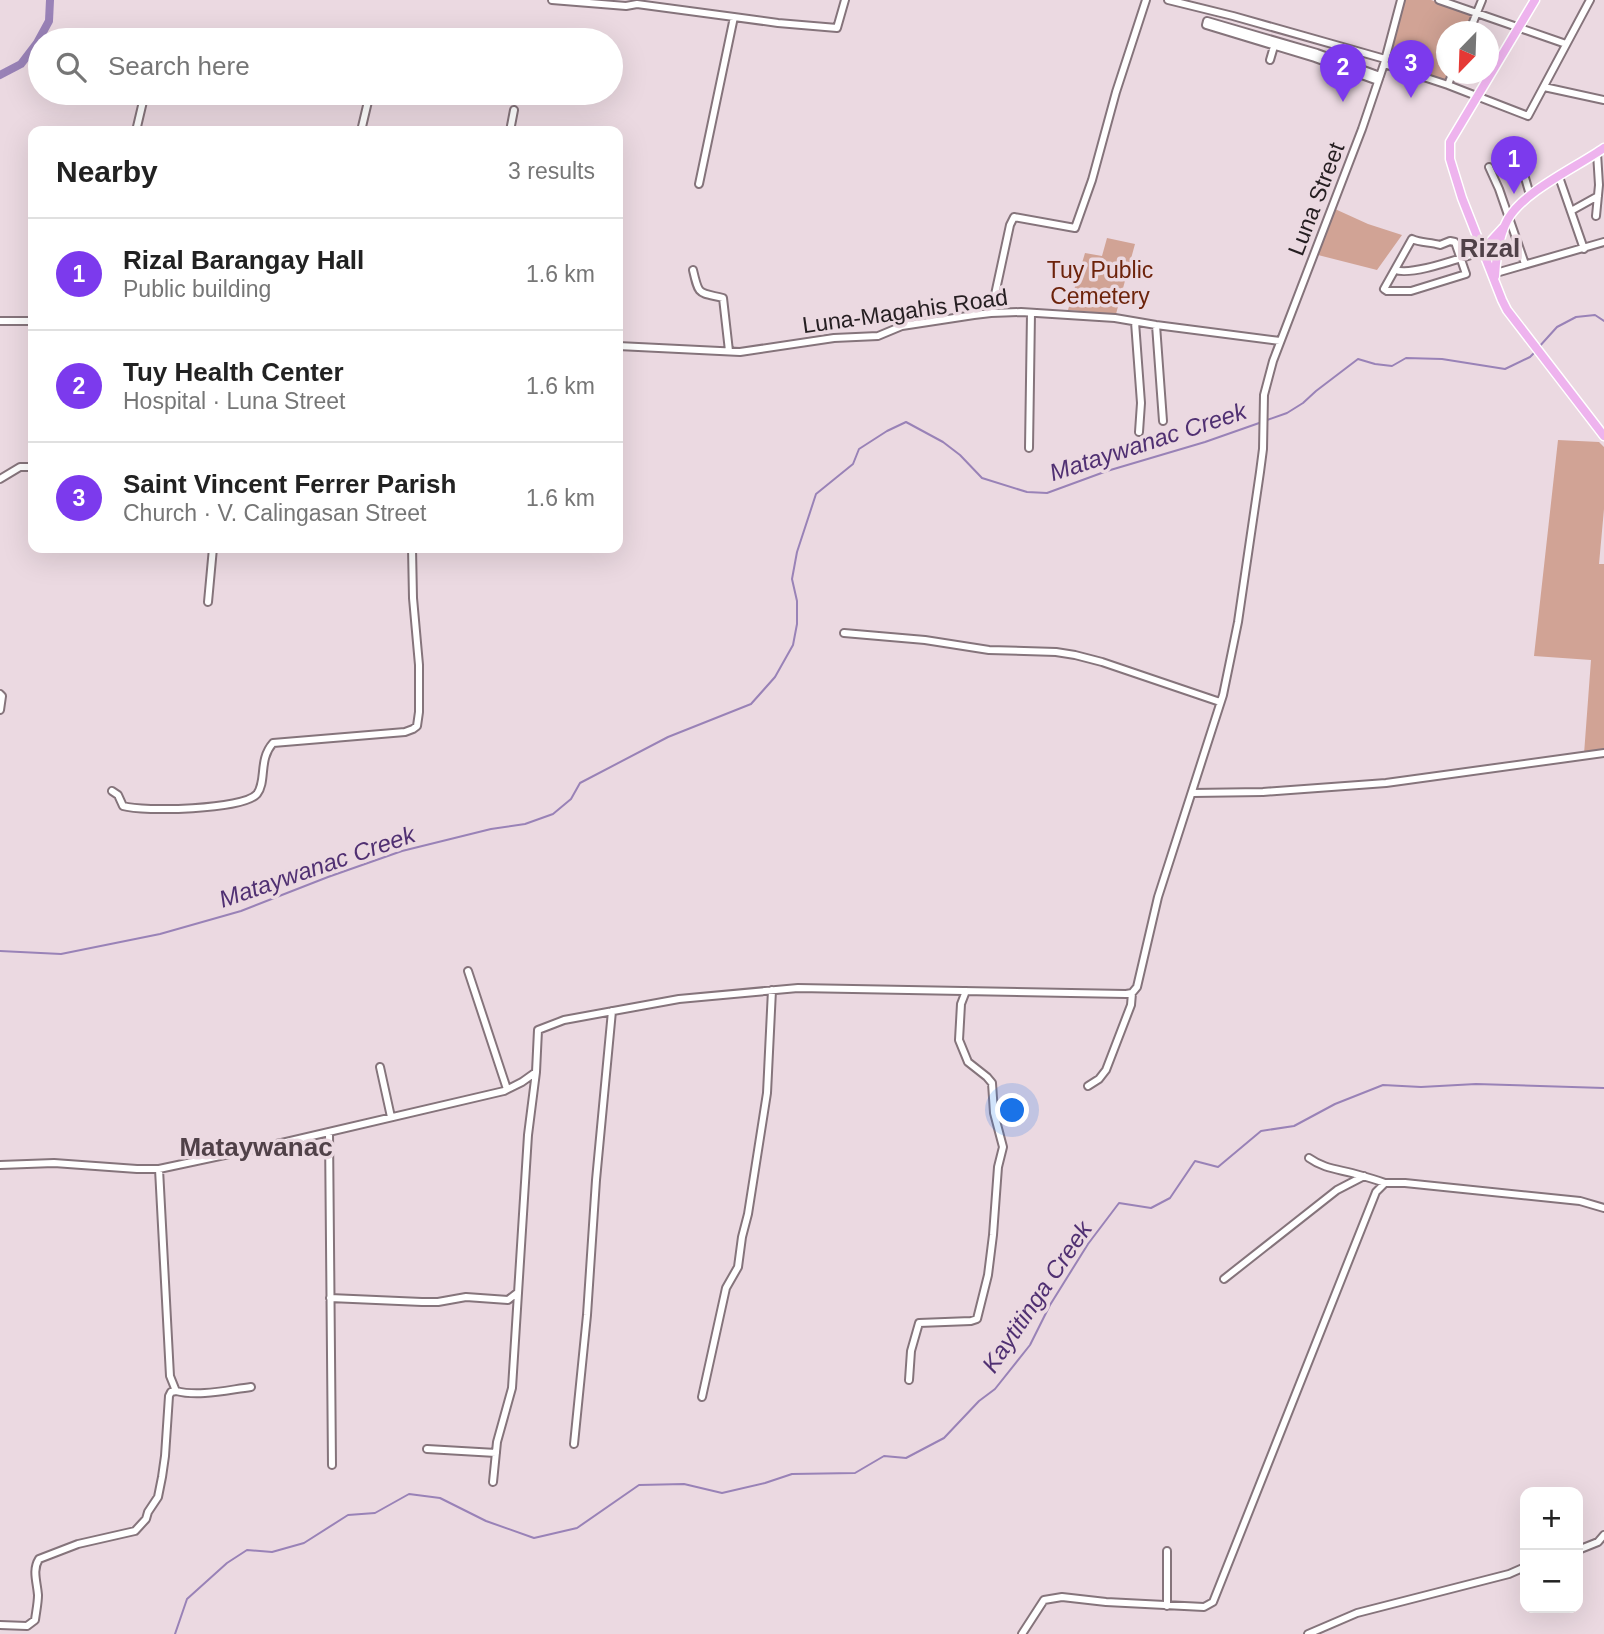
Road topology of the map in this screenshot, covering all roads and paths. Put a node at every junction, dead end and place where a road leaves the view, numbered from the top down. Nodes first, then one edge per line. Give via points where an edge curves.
1 (552, 0) edge
2 (845, 0) edge
3 (1146, 0) edge
4 (1168, 0) edge
5 (1401, 0) edge
6 (1439, 0) edge
7 (1482, 0) edge
8 (1535, 0) edge
9 (1590, 0) edge
10 (666, 4) edge
11 (1477, 12) junction
12 (734, 17) junction
13 (1473, 21) edge
14 (1519, 27) junction
15 (1275, 43) junction
16 (1566, 44) junction
17 (1270, 60) dead end
18 (1385, 62) junction
19 (1379, 78) junction
20 (1448, 85) joint
21 (1544, 87) junction
22 (1477, 96) junction
23 (1604, 100) edge
24 (142, 105) edge
25 (367, 105) edge
26 (514, 110) dead end
27 (137, 126) edge
28 (362, 126) edge
29 (511, 126) edge
30 (1519, 148) dead end
31 (1601, 151) edge
32 (1489, 167) dead end
33 (1559, 177) junction
34 (699, 184) dead end
35 (1530, 195) junction
36 (1598, 196) junction
37 (1571, 211) junction
38 (1596, 216) dead end
39 (1507, 222) junction
40 (1604, 242) edge
41 (1489, 247) junction
42 (1584, 249) junction
43 (1460, 257) junction
44 (1525, 264) junction
45 (693, 270) dead end
46 (1395, 270) junction
47 (1495, 276) junction
48 (991, 313) junction
49 (1031, 313) junction
50 (0, 321) edge
51 (28, 321) edge
52 (1135, 321) junction
53 (1156, 325) junction
54 (1280, 341) junction
55 (623, 346) edge
56 (729, 351) junction
57 (1163, 421) dead end
58 (1139, 432) dead end
59 (1604, 436) edge
60 (1029, 448) dead end
61 (28, 467) edge
62 (0, 479) edge
63 (212, 553) edge
64 (412, 553) edge
65 (208, 602) dead end
66 (844, 633) dead end
67 (0, 694) edge
68 (1220, 702) junction
69 (0, 710) edge
70 (1604, 753) edge
71 (112, 791) dead end
72 (1192, 793) junction
73 (468, 971) dead end
74 (772, 990) junction
75 (966, 991) junction
76 (1132, 993) junction
77 (612, 1012) junction
78 (380, 1067) dead end
79 (536, 1072) junction
80 (1088, 1086) dead end
81 (507, 1089) junction
82 (391, 1117) junction
83 (329, 1132) junction
84 (1309, 1158) dead end
85 (0, 1166) edge
86 (159, 1169) junction
87 (1364, 1176) junction
88 (1385, 1183) junction
89 (1604, 1208) edge
90 (1224, 1279) dead end
91 (517, 1293) junction
92 (330, 1298) junction
93 (909, 1380) dead end
94 (251, 1387) dead end
95 (176, 1391) junction
96 (702, 1397) dead end
97 (573, 1444) dead end
98 (428, 1449) dead end
99 (496, 1452) junction
100 (332, 1465) dead end
101 (493, 1482) dead end
102 (1604, 1535) edge
103 (1583, 1548) edge
104 (1167, 1551) dead end
105 (1520, 1569) edge
106 (1167, 1606) junction
107 (0, 1625) edge
108 (1022, 1634) edge
109 (1308, 1634) edge

1 - 10 street
2 - 12 street via 837,28
3 - 48 street via 1075,228 1014,217
4 - 18 street
5 - 18 street, Luna Street
6 - 11 street
7 - 11 street
8 - 14 main road
9 - 16 street
10 - 12 street
11 - 13 street
11 - 14 street
12 - 34 street
14 - 16 street
14 - 22 main road
15 - 15 street via 1206,21 1206,25
15 - 17 street
15 - 19 street via 1317,53
16 - 21 street
18 - 19 street, Luna Street
18 - 20 street
19 - 54 street, Luna Street
20 - 22 street
21 - 22 street via 1528,116
21 - 23 street
22 - 41 main road via 1450,142 1450,159
24 - 27 street
25 - 28 street
26 - 29 street
30 - 35 street
31 - 33 main road
31 - 36 street
32 - 39 street
33 - 35 main road
33 - 37 street
35 - 39 main road
36 - 37 street
36 - 38 street
37 - 42 street
39 - 41 main road
39 - 44 street
40 - 42 street
41 - 43 street
41 - 47 main road
41 - 47 main road
42 - 44 street
43 - 46 street via 1420,270
43 - 46 street via 1455,242 1440,245 1412,239
43 - 46 street via 1466,274 1410,291 1384,289
44 - 47 street
45 - 56 street via 697,290 723,298
47 - 59 main road via 1507,310
48 - 49 street, Luna-Magahis Road
48 - 56 street, Luna-Magahis Road via 902,326 878,336
49 - 52 street, Luna-Magahis Road
49 - 60 street
50 - 51 street
52 - 53 street, Luna-Magahis Road
52 - 58 street
53 - 54 street, Luna-Magahis Road
53 - 57 street
54 - 68 street, Luna Street via 1267,382 1264,437 1238,622
55 - 56 street, Luna-Magahis Road
61 - 62 street
63 - 65 street
64 - 71 street via 419,665 417,726 392,733 273,743 265,754 257,794 248,800 154,810 123,806
66 - 68 street via 1075,655
67 - 69 street
68 - 72 street, Luna Street
70 - 72 street via 1386,783
72 - 76 street, Luna Street
73 - 81 street
74 - 75 street
74 - 77 street via 679,999
74 - 96 street via 767,1093 748,1214
75 - 76 street
75 - 93 street via 959,1040 968,1062 992,1083 1003,1147 988,1275 977,1319 919,1323
76 - 80 street, Luna Street via 1106,1070
77 - 79 street via 564,1020 538,1030
77 - 97 street
78 - 82 street
79 - 81 street
79 - 91 street
81 - 82 street
82 - 83 street
83 - 86 street
83 - 92 street
84 - 87 street via 1327,1168
85 - 86 street via 54,1163
86 - 95 street via 170,1376
87 - 88 street
87 - 90 street via 1337,1190
88 - 89 street via 1555,1198
88 - 106 street via 1376,1192 1213,1602 1204,1607
91 - 92 street via 508,1300 466,1297 438,1302
91 - 99 street via 512,1388
92 - 100 street
94 - 95 street
95 - 107 street via 169,1396 158,1497 146,1519 135,1531 39,1559 35,1620 27,1626
98 - 99 street
99 - 101 street
102 - 103 street
104 - 106 street
105 - 109 street via 1357,1613
106 - 108 street via 1062,1597 1044,1600

